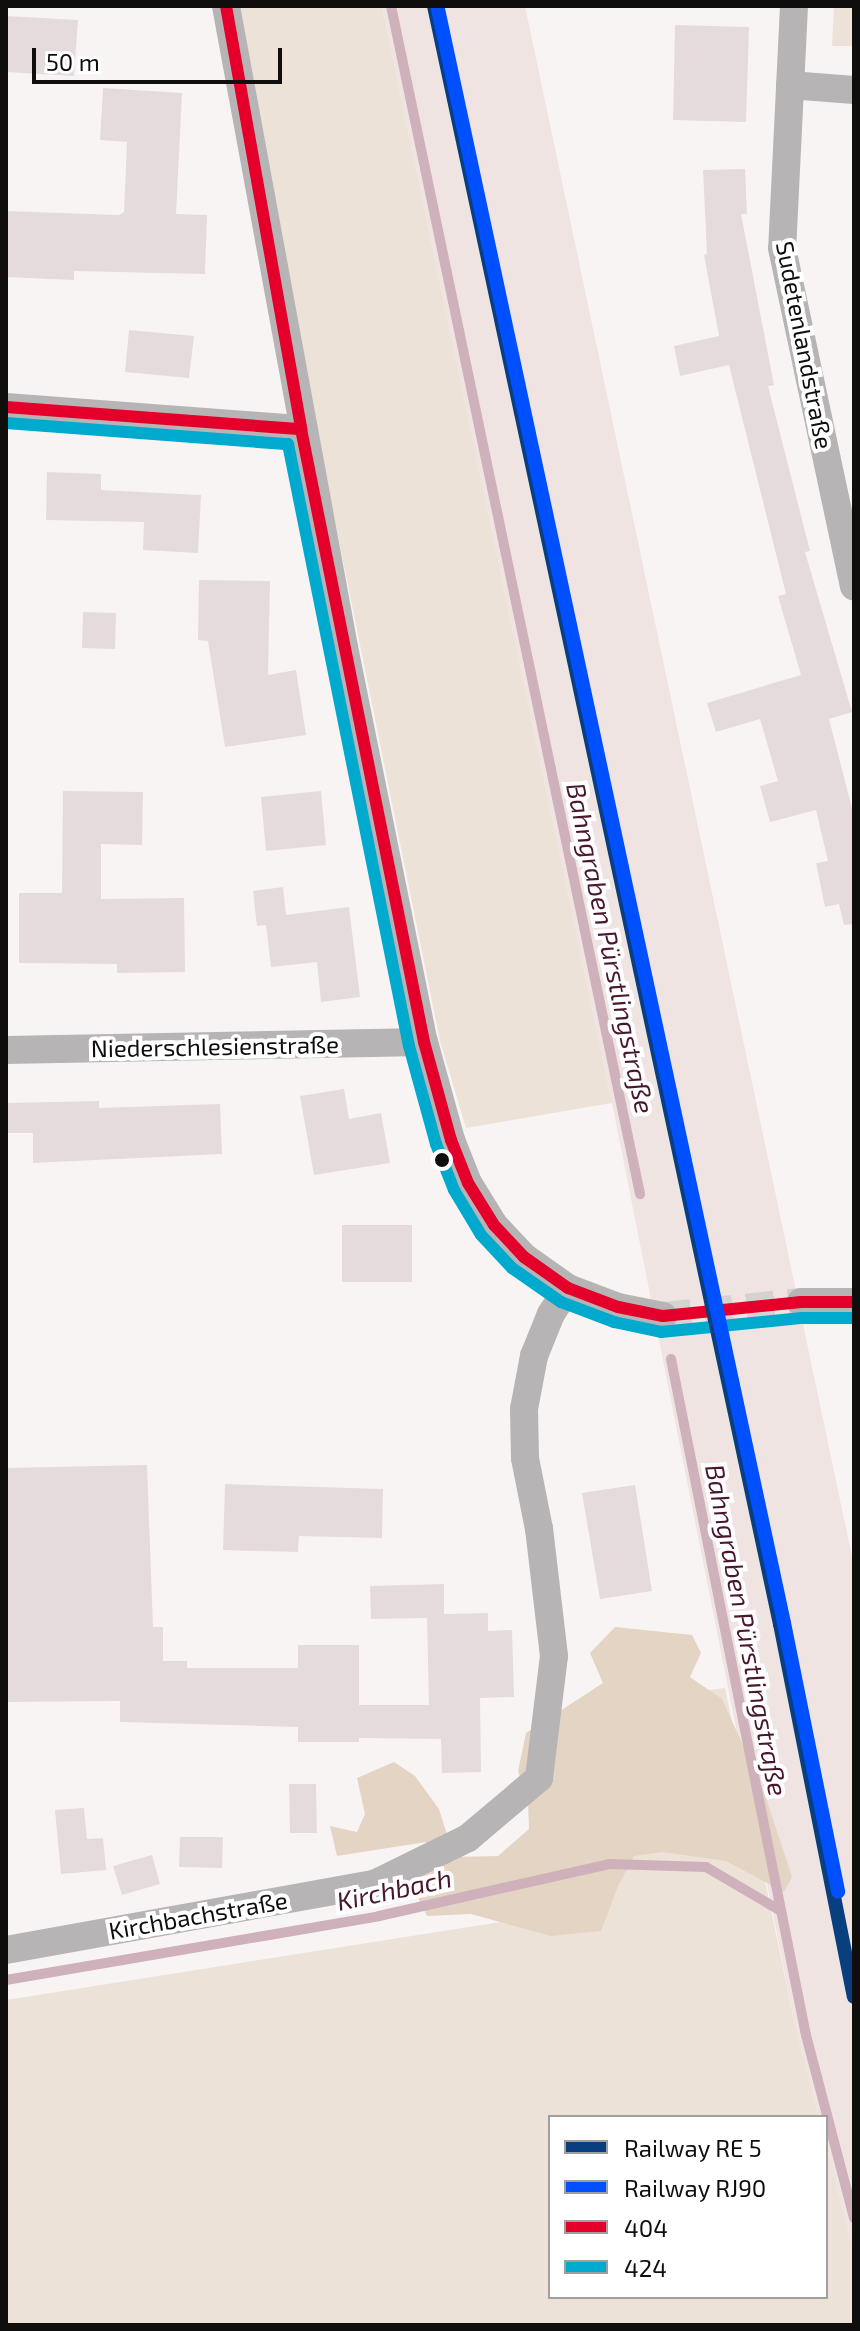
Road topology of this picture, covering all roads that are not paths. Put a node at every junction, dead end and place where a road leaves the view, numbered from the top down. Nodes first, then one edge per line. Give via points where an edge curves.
1 (226, 6) edge
2 (794, 6) edge
3 (790, 85) junction
4 (854, 90) edge
5 (6, 407) edge
6 (301, 429) junction
7 (854, 586) edge
8 (424, 1042) junction
9 (6, 1050) edge
10 (568, 1288) junction
11 (801, 1302) tunnel mouth
12 (854, 1302) edge
13 (663, 1316) tunnel mouth
14 (6, 1950) edge

1 - 6 street
2 - 3 street, Sudetenlandstraße
3 - 4 street
3 - 7 street, Sudetenlandstraße via 782,248
5 - 6 street
6 - 8 street
8 - 9 street, Niederschlesienstraße
8 - 10 street via 468,1183 494,1225 524,1257
10 - 13 street via 618,1307
10 - 14 street, Kirchbachstraße via 534,1356 524,1409 525,1458 554,1656 539,1778 468,1838 374,1884
11 - 12 street

